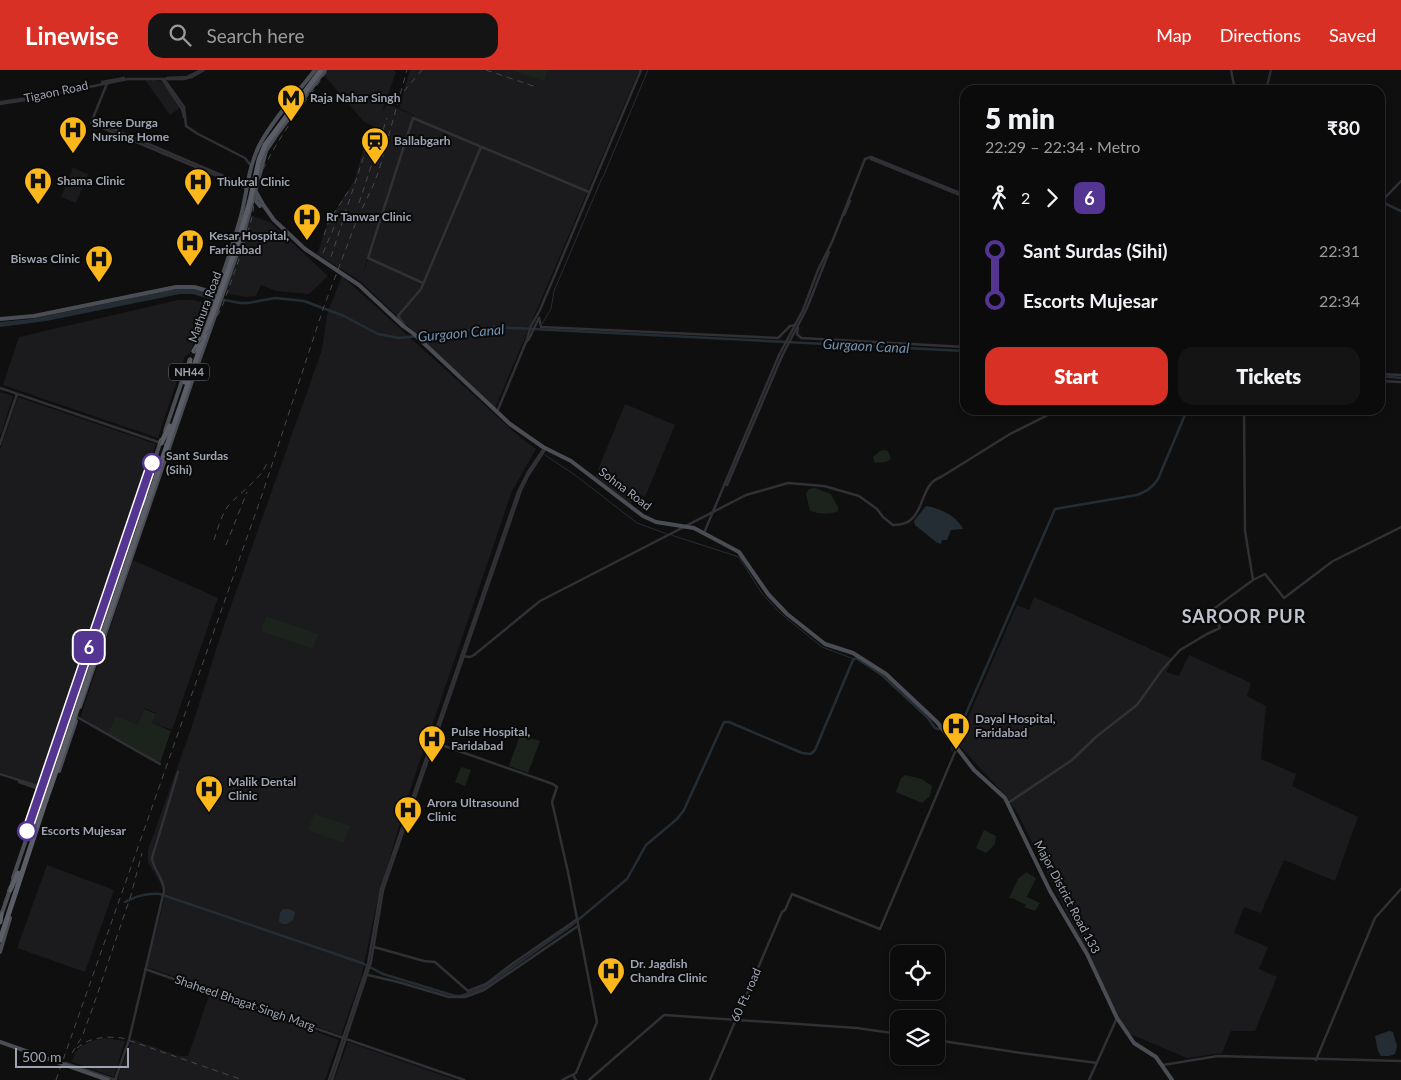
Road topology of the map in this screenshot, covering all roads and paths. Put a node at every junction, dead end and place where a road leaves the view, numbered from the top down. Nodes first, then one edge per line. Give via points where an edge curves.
1 (202, 70) edge
2 (315, 70) edge
3 (325, 70) edge
4 (641, 70) edge
5 (1231, 70) edge
6 (163, 79) junction
7 (108, 82) junction
8 (1233, 85) edge
9 (0, 103) edge
10 (480, 147) junction
11 (251, 168) junction
12 (260, 173) junction
13 (249, 180) junction
14 (1401, 181) edge
15 (258, 182) junction
16 (248, 187) junction
17 (589, 192) junction
18 (256, 193) junction
19 (960, 194) edge
20 (1385, 198) edge
21 (249, 199) junction
22 (262, 205) junction
23 (252, 210) junction
24 (423, 282) junction
25 (218, 297) junction
26 (539, 316) junction
27 (0, 319) edge
28 (797, 325) junction
29 (405, 328) junction
30 (200, 341) junction
31 (960, 347) edge
32 (194, 352) junction
33 (190, 360) junction
34 (1385, 374) edge
35 (1401, 375) edge
36 (1385, 380) edge
37 (185, 382) junction
38 (1401, 382) edge
39 (0, 388) edge
40 (17, 394) junction
41 (496, 412) junction
42 (1048, 415) edge
43 (1244, 415) edge
44 (162, 443) junction
45 (0, 444) edge
46 (544, 450) junction
47 (145, 489) joint
48 (142, 505) junction
49 (714, 512) junction
50 (685, 526) junction
51 (1401, 527) edge
52 (705, 534) junction
53 (1253, 580) junction
54 (108, 619) junction
55 (105, 636) junction
56 (463, 656) junction
57 (73, 720) junction
58 (940, 725) joint
59 (433, 742) junction
60 (959, 750) junction
61 (160, 764) dead end
62 (178, 772) dead end
63 (0, 775) edge
64 (44, 790) junction
65 (51, 792) junction
66 (1008, 803) junction
67 (20, 870) junction
68 (1401, 889) edge
69 (10, 890) junction
70 (3, 916) edge
71 (577, 923) junction
72 (2, 924) edge
73 (0, 930) edge
74 (1, 941) edge
75 (374, 947) junction
76 (0, 952) edge
77 (369, 964) junction
78 (145, 969) junction
79 (368, 972) junction
80 (1117, 1018) junction
81 (735, 1020) junction
82 (890, 1033) edge
83 (345, 1039) junction
84 (945, 1041) edge
85 (0, 1043) edge
86 (1316, 1060) junction
87 (1401, 1061) edge
88 (66, 1062) dead end
89 (1097, 1063) junction
90 (1163, 1066) junction
91 (573, 1075) junction
92 (102, 1080) edge
93 (108, 1080) edge
94 (115, 1080) edge
95 (330, 1080) edge
96 (464, 1080) edge
97 (562, 1080) edge
98 (576, 1080) edge
99 (589, 1080) edge
100 (710, 1080) edge
101 (1089, 1080) edge
102 (1172, 1080) edge

1 - 6 street, Tigaon Road via 186,77
2 - 11 main road via 262,139
2 - 21 highway, Mathura Road / NH44, bridge via 265,144
3 - 12 main road via 270,143
4 - 17 street
5 - 8 street
6 - 7 street, Tigaon Road
6 - 7 street, Tigaon Road via 121,78
6 - 11 street via 182,109 185,128 244,158
7 - 9 street, Tigaon Road
7 - 9 street, Tigaon Road
7 - 16 street via 91,121
10 - 17 street
10 - 24 street
10 - 24 street via 412,119 368,258
11 - 12 street
11 - 13 main road
12 - 15 main road
13 - 15 main road
13 - 16 main road
14 - 20 street
15 - 18 main road
16 - 18 main road
16 - 21 main road
17 - 26 street
18 - 21 main road
18 - 22 main road
19 - 28 street via 867,158 807,308
21 - 23 main road
21 - 25 highway, Mathura Road / NH44
22 - 23 main road
22 - 29 main road, bridge via 305,249 359,285
23 - 25 main road
24 - 29 street via 419,292 398,316
25 - 27 main road via 204,290 172,288 18,320
25 - 30 highway, Mathura Road / NH44
25 - 32 main road, Mathura Road
25 - 54 highway, Mathura Road / NH44
25 - 55 main road, Mathura Road
26 - 28 street via 540,327 778,338 790,326
26 - 41 street
28 - 31 street via 797,334 801,338
28 - 49 street
29 - 41 main road, Sohna Road
30 - 32 highway
30 - 37 highway, Mathura Road / NH44
32 - 33 main road, Mathura Road
33 - 37 highway
33 - 44 main road, Mathura Road
34 - 35 street
36 - 38 street
37 - 44 highway, Mathura Road / NH44
39 - 40 street
40 - 44 street
40 - 45 street
41 - 46 main road, Sohna Road
42 - 49 street via 933,480 918,512 902,524 893,525 877,508 859,496 808,484 788,484 746,495
43 - 53 street via 1245,529
44 - 47 main road, Mathura Road
44 - 48 highway, Mathura Road / NH44
46 - 50 main road, Sohna Road via 570,460 648,519
46 - 56 street via 521,490
47 - 48 highway
48 - 57 highway, NH44
48 - 64 main road, Mathura Road
49 - 50 street
49 - 52 street
50 - 52 main road, Sohna Road
50 - 56 street via 540,601 474,655
51 - 53 street via 1333,561 1284,598 1265,574
52 - 58 main road, Sohna Road via 739,552 777,604 815,637 826,645 853,653 886,674
53 - 66 street via 1208,613 1220,628 1178,652 1140,703 1097,736 1076,757
54 - 55 highway
54 - 57 highway, NH44
55 - 57 main road, Mathura Road
56 - 59 street
57 - 61 street
57 - 65 main road, Mathura Road
57 - 67 highway, NH44, bridge
58 - 60 main road, Major District Road 133
59 - 71 street via 557,787 552,802
59 - 75 street via 383,890
59 - 77 street via 381,889
60 - 66 main road, Major District Road 133 via 974,770
60 - 81 street, 60 Ft. road via 880,928 793,894
62 - 78 street via 152,858 163,881 163,895
63 - 64 street
64 - 65 street
64 - 69 main road, Mathura Road
65 - 74 main road, Mathura Road
66 - 80 main road, Major District Road 133
67 - 69 highway
67 - 70 highway, NH44
67 - 73 highway, NH44
68 - 86 street via 1374,919
69 - 70 main road, Mathura Road
70 - 72 highway, NH44
70 - 74 highway
71 - 75 street via 486,984 468,991 435,962
71 - 79 street via 484,990 465,997 449,997
71 - 91 street via 597,1022
72 - 74 highway, NH44
74 - 76 main road, Mathura Road
75 - 77 street
77 - 79 street
78 - 83 street, Shaheed Bhagat Singh Marg
78 - 94 street via 129,1040
79 - 83 street
80 - 89 street
80 - 90 main road, Major District Road 133 via 1134,1043 1154,1054
81 - 82 street
81 - 99 street via 664,1015
81 - 100 street, 60 Ft. road
83 - 95 street
83 - 96 street, Shaheed Bhagat Singh Marg
84 - 89 street
85 - 92 main road, bridge
85 - 93 main road, bridge
86 - 87 street
86 - 90 street via 1218,1056
88 - 94 street
89 - 101 street
90 - 102 main road, Major District Road 133
91 - 97 street
91 - 98 street

